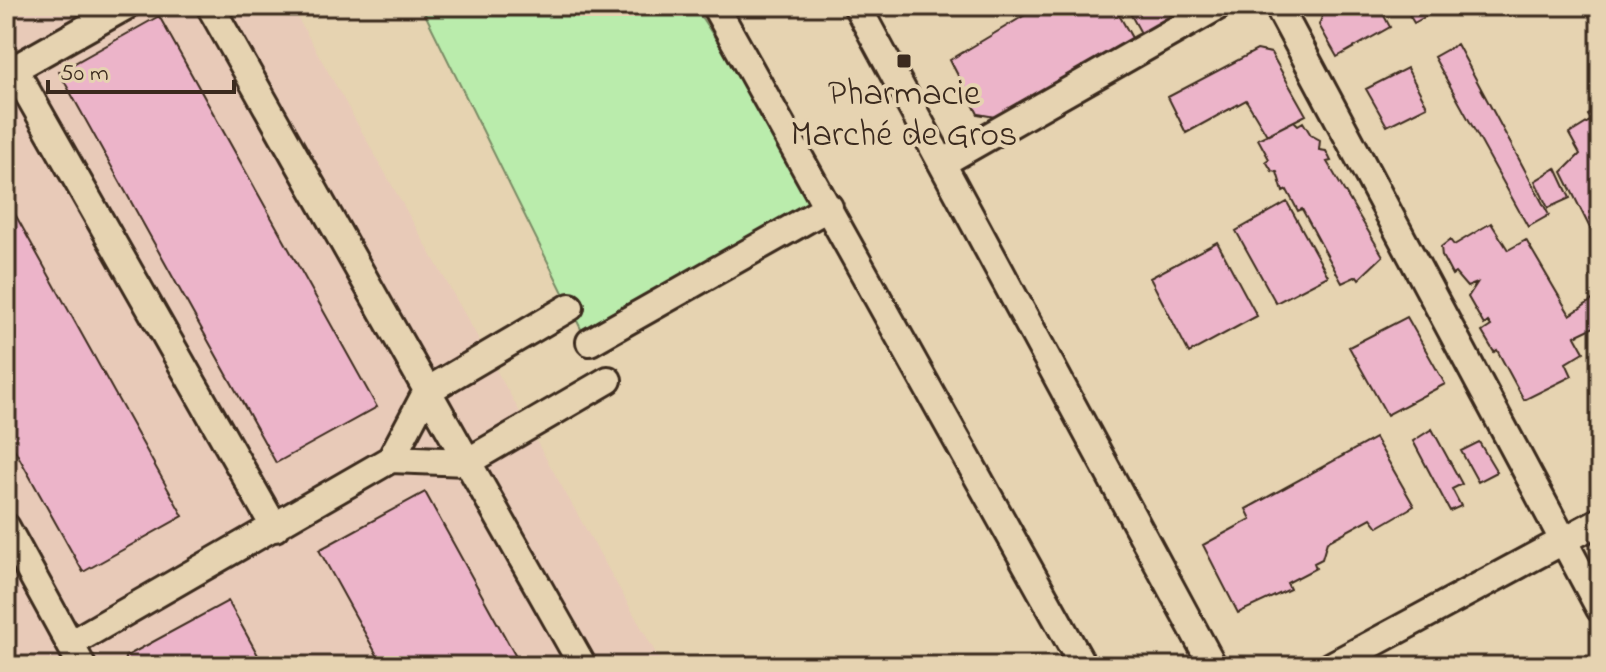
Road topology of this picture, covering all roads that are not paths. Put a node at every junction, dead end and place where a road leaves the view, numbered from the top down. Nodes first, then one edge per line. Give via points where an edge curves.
1 (126, 6) edge
2 (210, 6) edge
3 (715, 6) edge
4 (857, 6) edge
5 (1218, 6) edge
6 (1278, 6) edge
7 (944, 162) junction
8 (829, 207) junction
9 (570, 307) dead end
10 (590, 342) dead end
11 (608, 380) dead end
12 (427, 391) junction
13 (391, 459) junction
14 (467, 462) junction
15 (1600, 521) edge
16 (6, 527) edge
17 (275, 528) junction
18 (1563, 539) junction
19 (1600, 609) edge
20 (76, 655) edge
21 (583, 666) edge
22 (1083, 666) edge
23 (1213, 666) edge
24 (1331, 666) edge

1 - 17 street via 14,69
2 - 12 street
3 - 8 street
4 - 7 street
5 - 7 street
6 - 18 street
7 - 23 street
8 - 10 street
8 - 22 street
9 - 12 street
11 - 14 street
12 - 13 street
12 - 14 street
13 - 14 street
13 - 17 street
14 - 21 street
15 - 18 street
16 - 20 street
17 - 20 street
18 - 19 street
18 - 24 street

